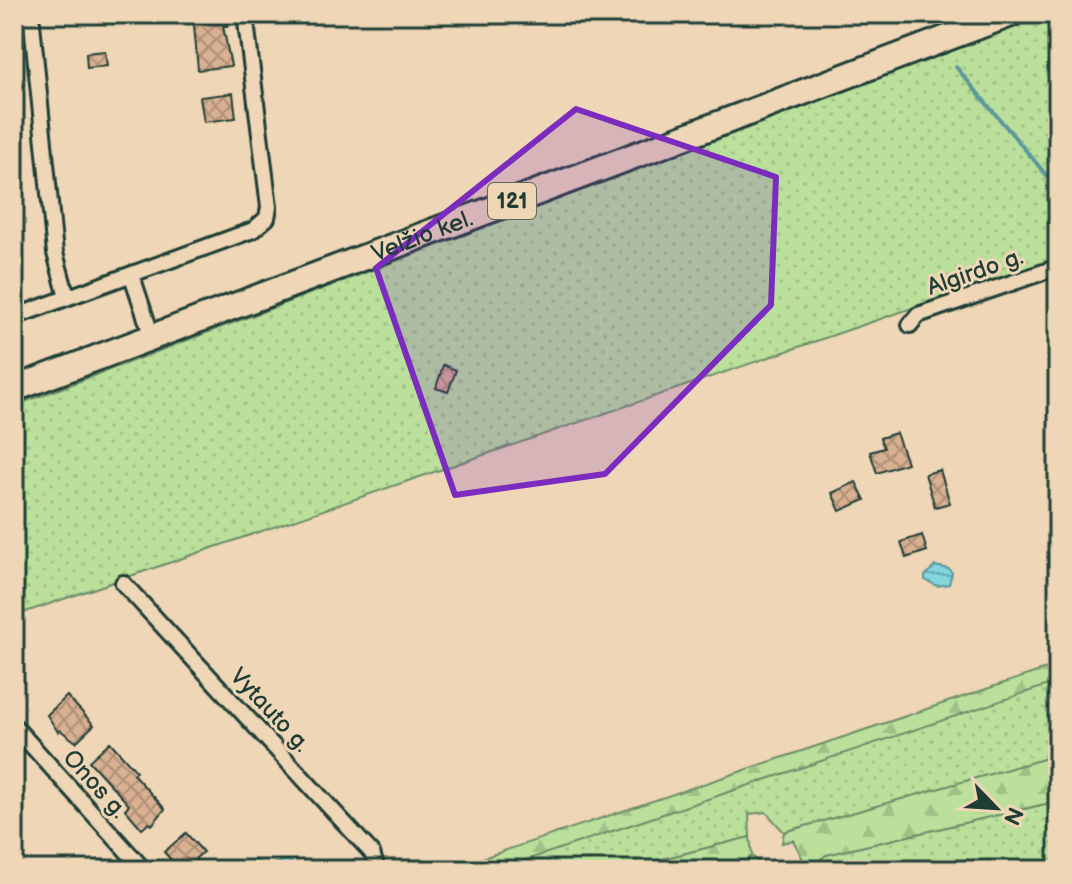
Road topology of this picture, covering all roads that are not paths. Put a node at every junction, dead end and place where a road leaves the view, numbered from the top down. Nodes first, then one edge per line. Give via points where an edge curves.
1 (31, 14) edge
2 (245, 14) edge
3 (1011, 14) edge
4 (1058, 267) edge
5 (132, 276) junction
6 (67, 297) junction
7 (14, 317) edge
8 (910, 325) dead end
9 (152, 337) junction
10 (14, 389) edge
11 (123, 583) dead end
12 (14, 726) edge
13 (144, 870) edge
14 (377, 870) edge

1 - 6 street via 55,253
2 - 5 street via 267,218 253,230
3 - 9 main road, Velžio kel. / 121
4 - 8 street, Algirdo g. via 918,315
5 - 6 street
5 - 9 street
6 - 7 street
9 - 10 main road, Velžio kel. / 121
11 - 14 street, Vytauto g. via 372,853
12 - 13 street, Onos g.

